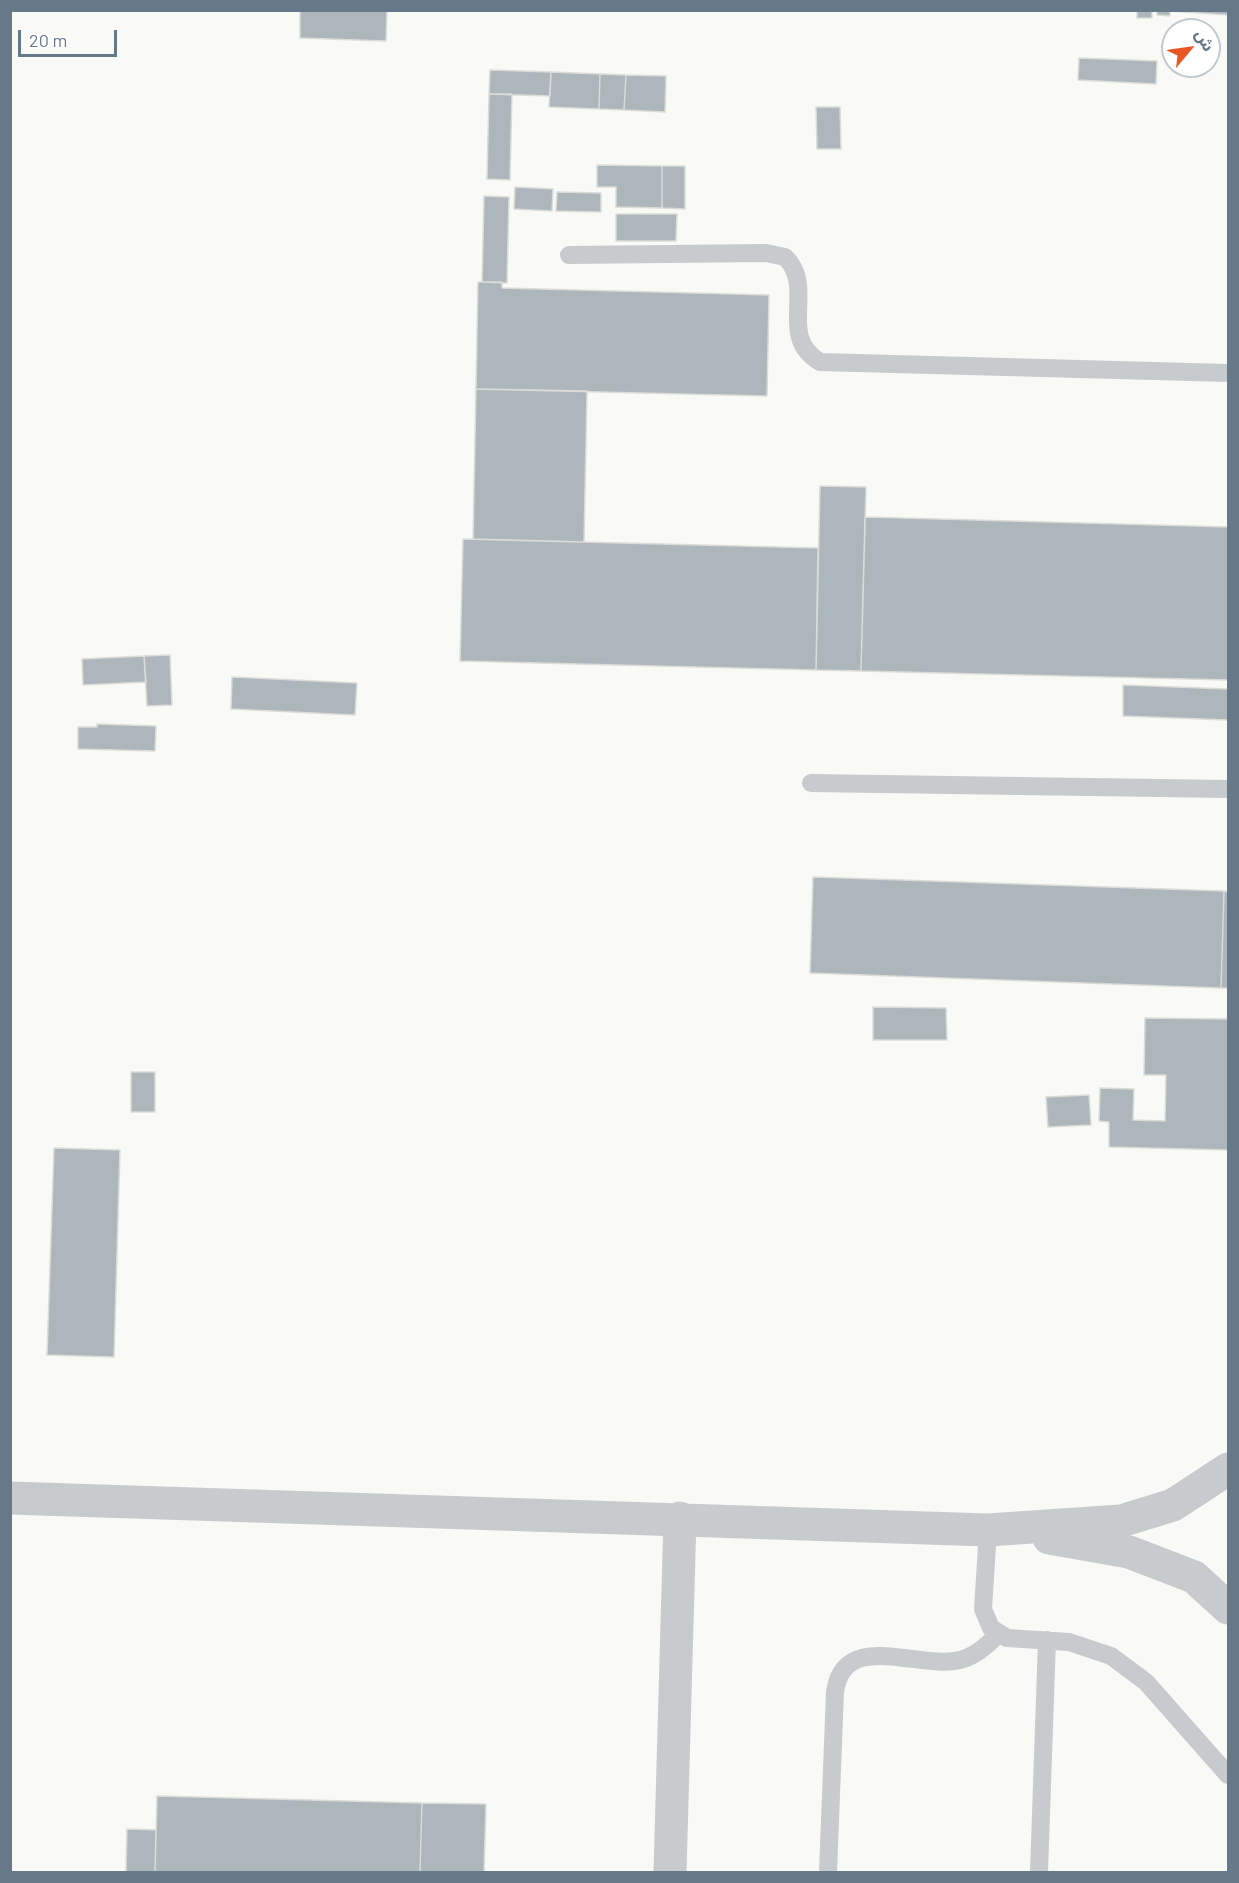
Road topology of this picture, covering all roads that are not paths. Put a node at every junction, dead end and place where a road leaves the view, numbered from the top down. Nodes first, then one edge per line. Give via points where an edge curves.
1 (569, 255) dead end
2 (1228, 373) edge
3 (811, 783) dead end
4 (1228, 789) edge
5 (1228, 1469) edge
6 (10, 1498) edge
7 (680, 1518) junction
8 (994, 1529) junction
9 (1228, 1608) edge
10 (999, 1634) junction
11 (1047, 1640) junction
12 (1228, 1775) edge
13 (670, 1872) edge
14 (828, 1872) edge
15 (1039, 1872) edge

1 - 2 lane via 766,253 785,257 798,282 799,341 820,362
3 - 4 lane
5 - 8 street via 1173,1505 1121,1521
6 - 7 street
7 - 8 street
7 - 13 street
8 - 9 street via 1129,1552 1194,1577
8 - 10 lane via 983,1609 991,1628
10 - 11 lane
10 - 14 lane via 985,1647 961,1659 861,1657 842,1670 835,1692
11 - 12 lane via 1090,1647 1129,1668
11 - 15 lane

